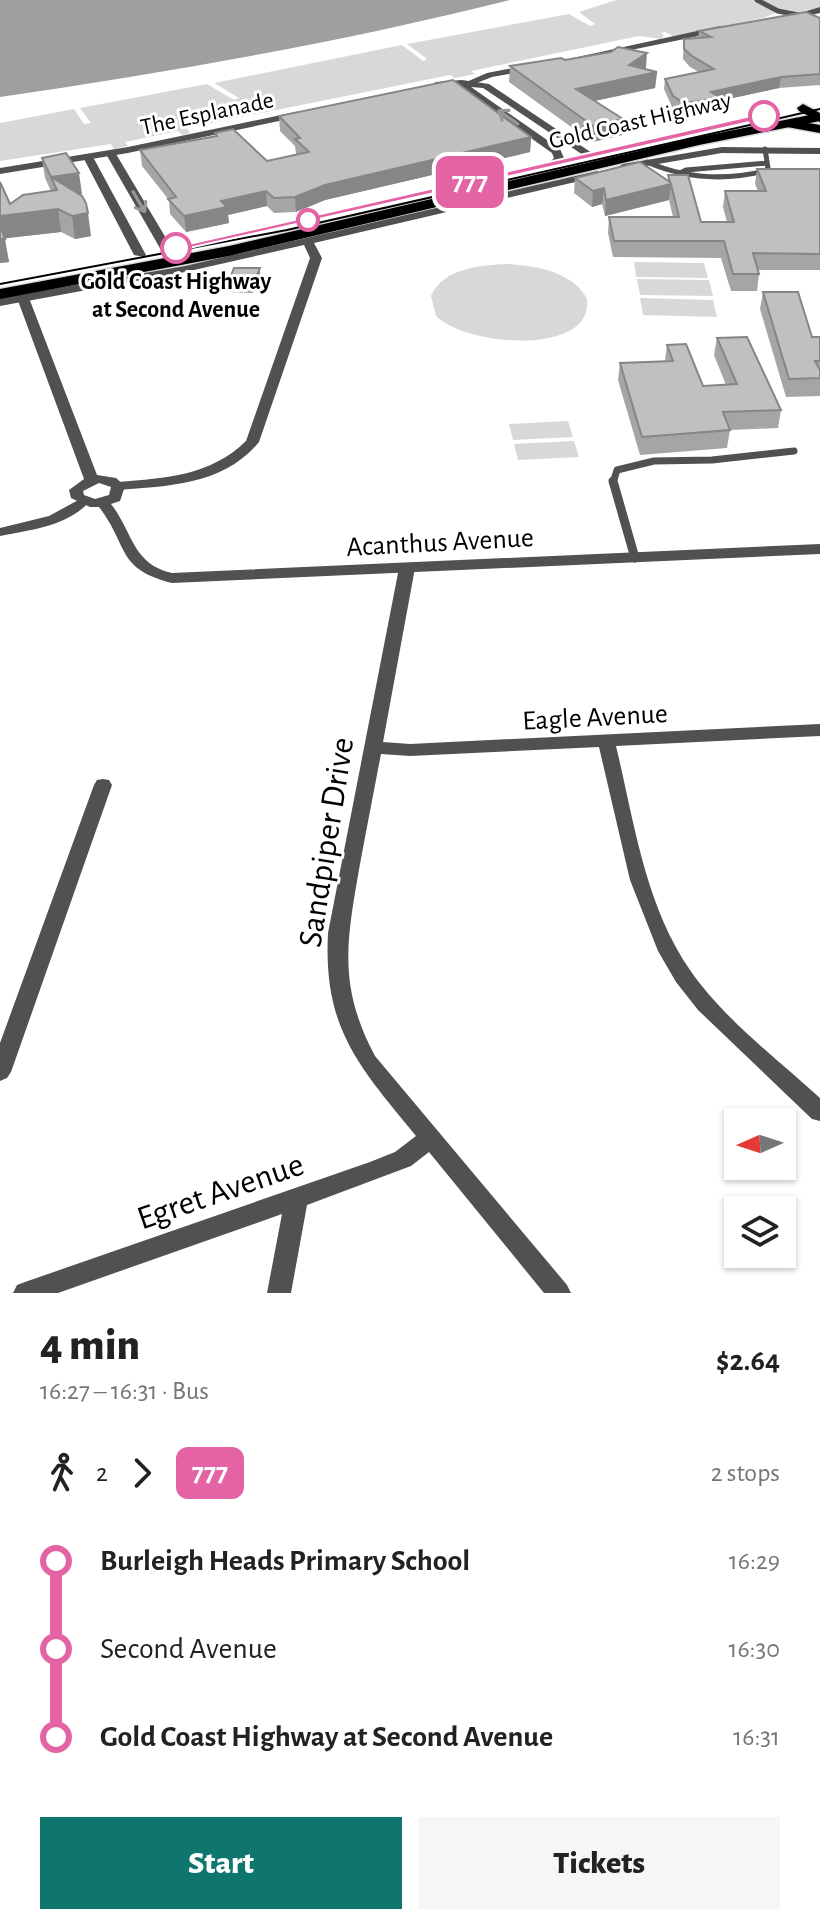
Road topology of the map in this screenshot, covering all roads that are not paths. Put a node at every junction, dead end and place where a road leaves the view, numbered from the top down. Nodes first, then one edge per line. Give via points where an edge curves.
1 (760, 0) edge
2 (820, 10) edge
3 (774, 14) joint
4 (798, 15) junction
5 (820, 22) edge
6 (730, 27) edge
7 (573, 59) edge
8 (544, 65) edge
9 (471, 85) junction
10 (424, 89) edge
11 (816, 111) edge
12 (308, 112) edge
13 (791, 124) junction
14 (820, 129) edge
15 (572, 142) junction
16 (750, 144) junction
17 (765, 149) junction
18 (820, 149) edge
19 (111, 154) junction
20 (553, 155) junction
21 (590, 155) junction
22 (88, 157) junction
23 (647, 162) junction
24 (767, 163) junction
25 (117, 165) junction
26 (94, 169) junction
27 (0, 171) edge
28 (678, 174) junction
29 (307, 241) junction
30 (163, 244) junction
31 (137, 249) junction
32 (0, 279) edge
33 (0, 294) edge
34 (23, 298) junction
35 (0, 302) edge
36 (794, 451) dead end
37 (92, 480) junction
38 (118, 486) junction
39 (82, 502) junction
40 (103, 503) junction
41 (0, 532) edge
42 (820, 549) edge
43 (635, 558) junction
44 (407, 568) junction
45 (820, 730) edge
46 (607, 742) junction
47 (372, 747) junction
48 (103, 785) dead end
49 (0, 1072) edge
50 (820, 1112) edge
51 (431, 1137) junction
52 (296, 1201) junction
53 (25, 1293) edge
54 (279, 1293) edge
55 (559, 1293) edge

1 - 3 lane
2 - 4 street
3 - 4 street
4 - 5 street
6 - 7 street
8 - 9 street
9 - 10 street
9 - 15 street
20 -> 9 street
11 - 13 highway, Gold Coast Highway
11 - 21 highway, Gold Coast Highway
12 - 19 street, The Esplanade
13 - 14 main road
13 - 33 highway, Gold Coast Highway via 229,251
15 - 20 lane
15 - 21 street
16 - 17 street
16 - 18 street
16 - 23 street via 699,148
17 - 18 street
17 - 23 street
17 - 24 lane
19 - 22 street, The Esplanade
19 - 25 street
20 - 21 highway, Gold Coast Highway
20 - 30 highway, Gold Coast Highway
22 - 26 street
22 - 27 street, The Esplanade
23 - 28 lane
23 - 29 street
24 - 28 lane
24 - 28 lane via 767,169 758,173 701,179
25 - 26 street
25 -> 30 street
26 - 31 street
29 - 34 street
29 - 38 street via 316,258 252,442 233,461 210,473
30 - 31 highway, Gold Coast Highway
31 - 32 highway, Gold Coast Highway
34 - 35 street
34 - 37 street
36 - 43 lane via 623,466 613,482
37 - 38 street
37 - 39 street via 76,490
38 - 40 street via 115,498
39 - 40 street
39 - 41 street via 42,522
40 - 44 street, Acanthus Avenue via 116,517 134,562 154,576
42 - 43 street, Acanthus Avenue
43 - 44 street, Acanthus Avenue
44 - 47 street, Sandpiper Drive
45 - 46 street, Eagle Avenue
46 - 47 street, Eagle Avenue
46 - 50 street via 645,901 667,951 705,1004
47 - 51 street, Sandpiper Drive via 338,933 337,977 349,1029 368,1062
48 - 49 street
51 - 52 street, Egret Avenue via 403,1159
51 - 55 street, Sandpiper Drive
52 - 53 street, Egret Avenue
52 - 54 street

